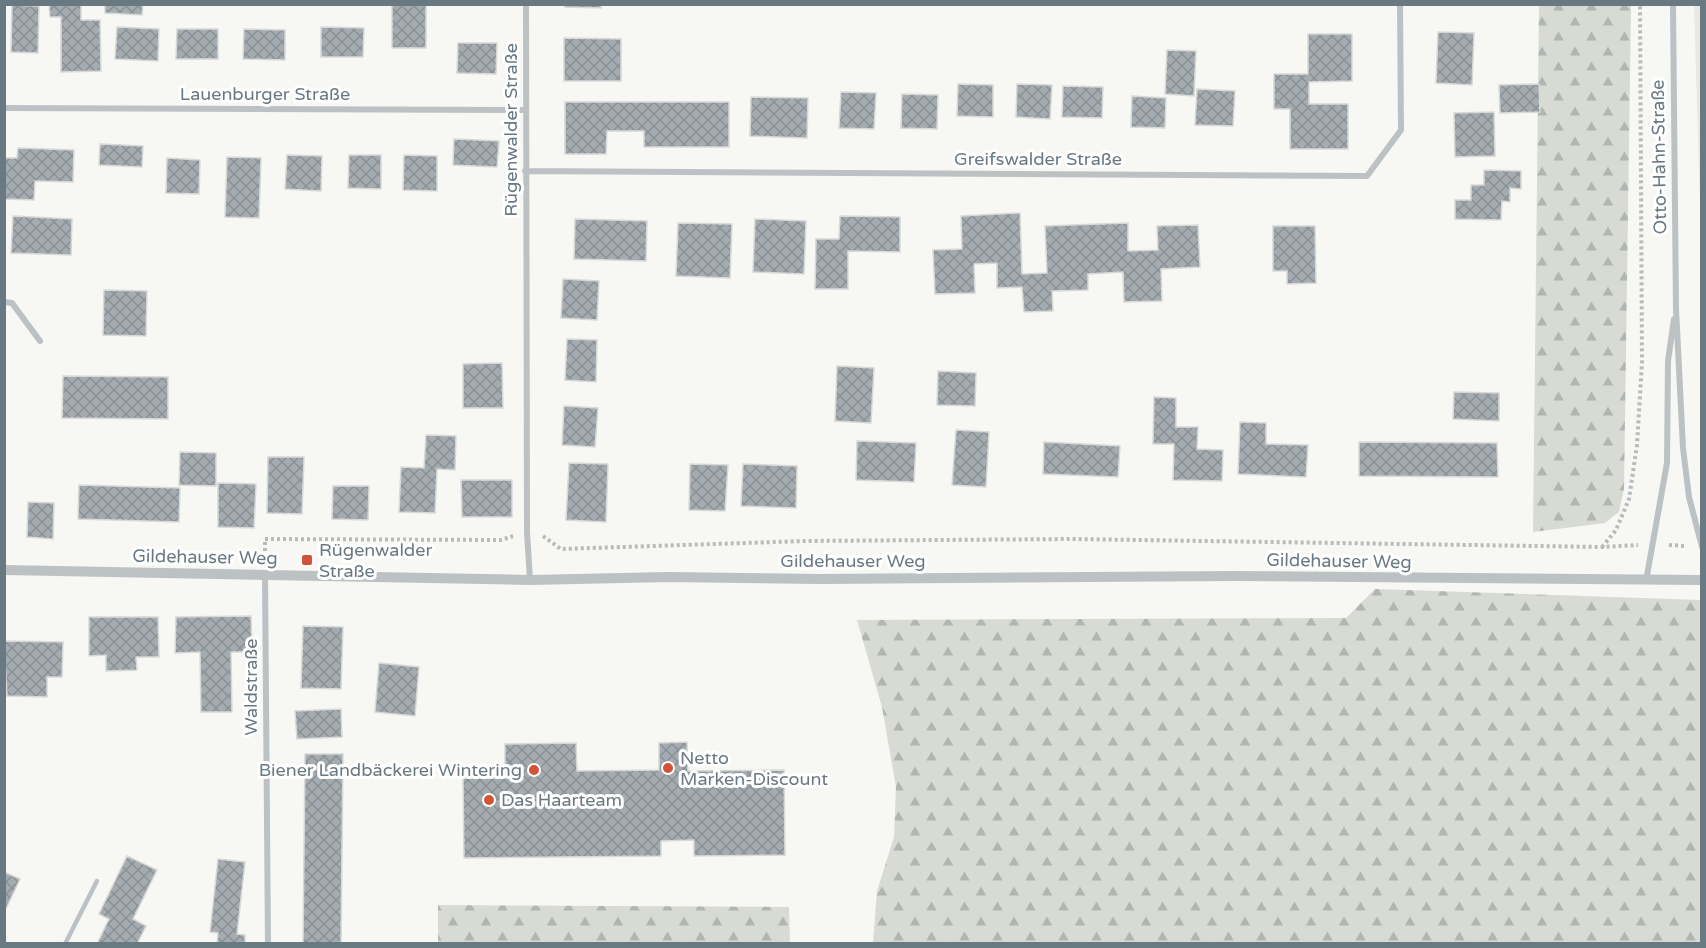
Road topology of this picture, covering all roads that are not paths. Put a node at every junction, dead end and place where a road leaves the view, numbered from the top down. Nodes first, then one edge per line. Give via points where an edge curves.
1 (526, 4) edge
2 (1400, 4) edge
3 (1673, 4) edge
4 (4, 108) edge
5 (525, 110) junction
6 (525, 171) junction
7 (4, 302) edge
8 (1676, 309) junction
9 (40, 340) dead end
10 (1701, 547) edge
11 (4, 570) edge
12 (266, 575) junction
13 (530, 580) junction
14 (1701, 580) edge
15 (1646, 581) junction
16 (97, 881) dead end
17 (65, 944) edge
18 (268, 944) edge

1 - 5 street, Rügenwalder Straße
2 - 6 street, Greifswalder Straße via 1401,130 1367,176
3 - 8 street, Otto-Hahn-Straße
4 - 5 street, Lauenburger Straße
5 - 6 street, Rügenwalder Straße
6 - 13 street, Rügenwalder Straße
7 - 9 street via 12,303
8 - 10 street, Otto-Hahn-Straße via 1683,448
8 - 15 street, Otto-Hahn-Straße via 1668,361 1667,463
11 - 12 street, Gildehauser Weg
12 - 13 street, Gildehauser Weg
12 - 18 street, Waldstraße
13 - 15 street, Gildehauser Weg via 1234,576
14 - 15 street, Gildehauser Weg
16 - 17 lane

